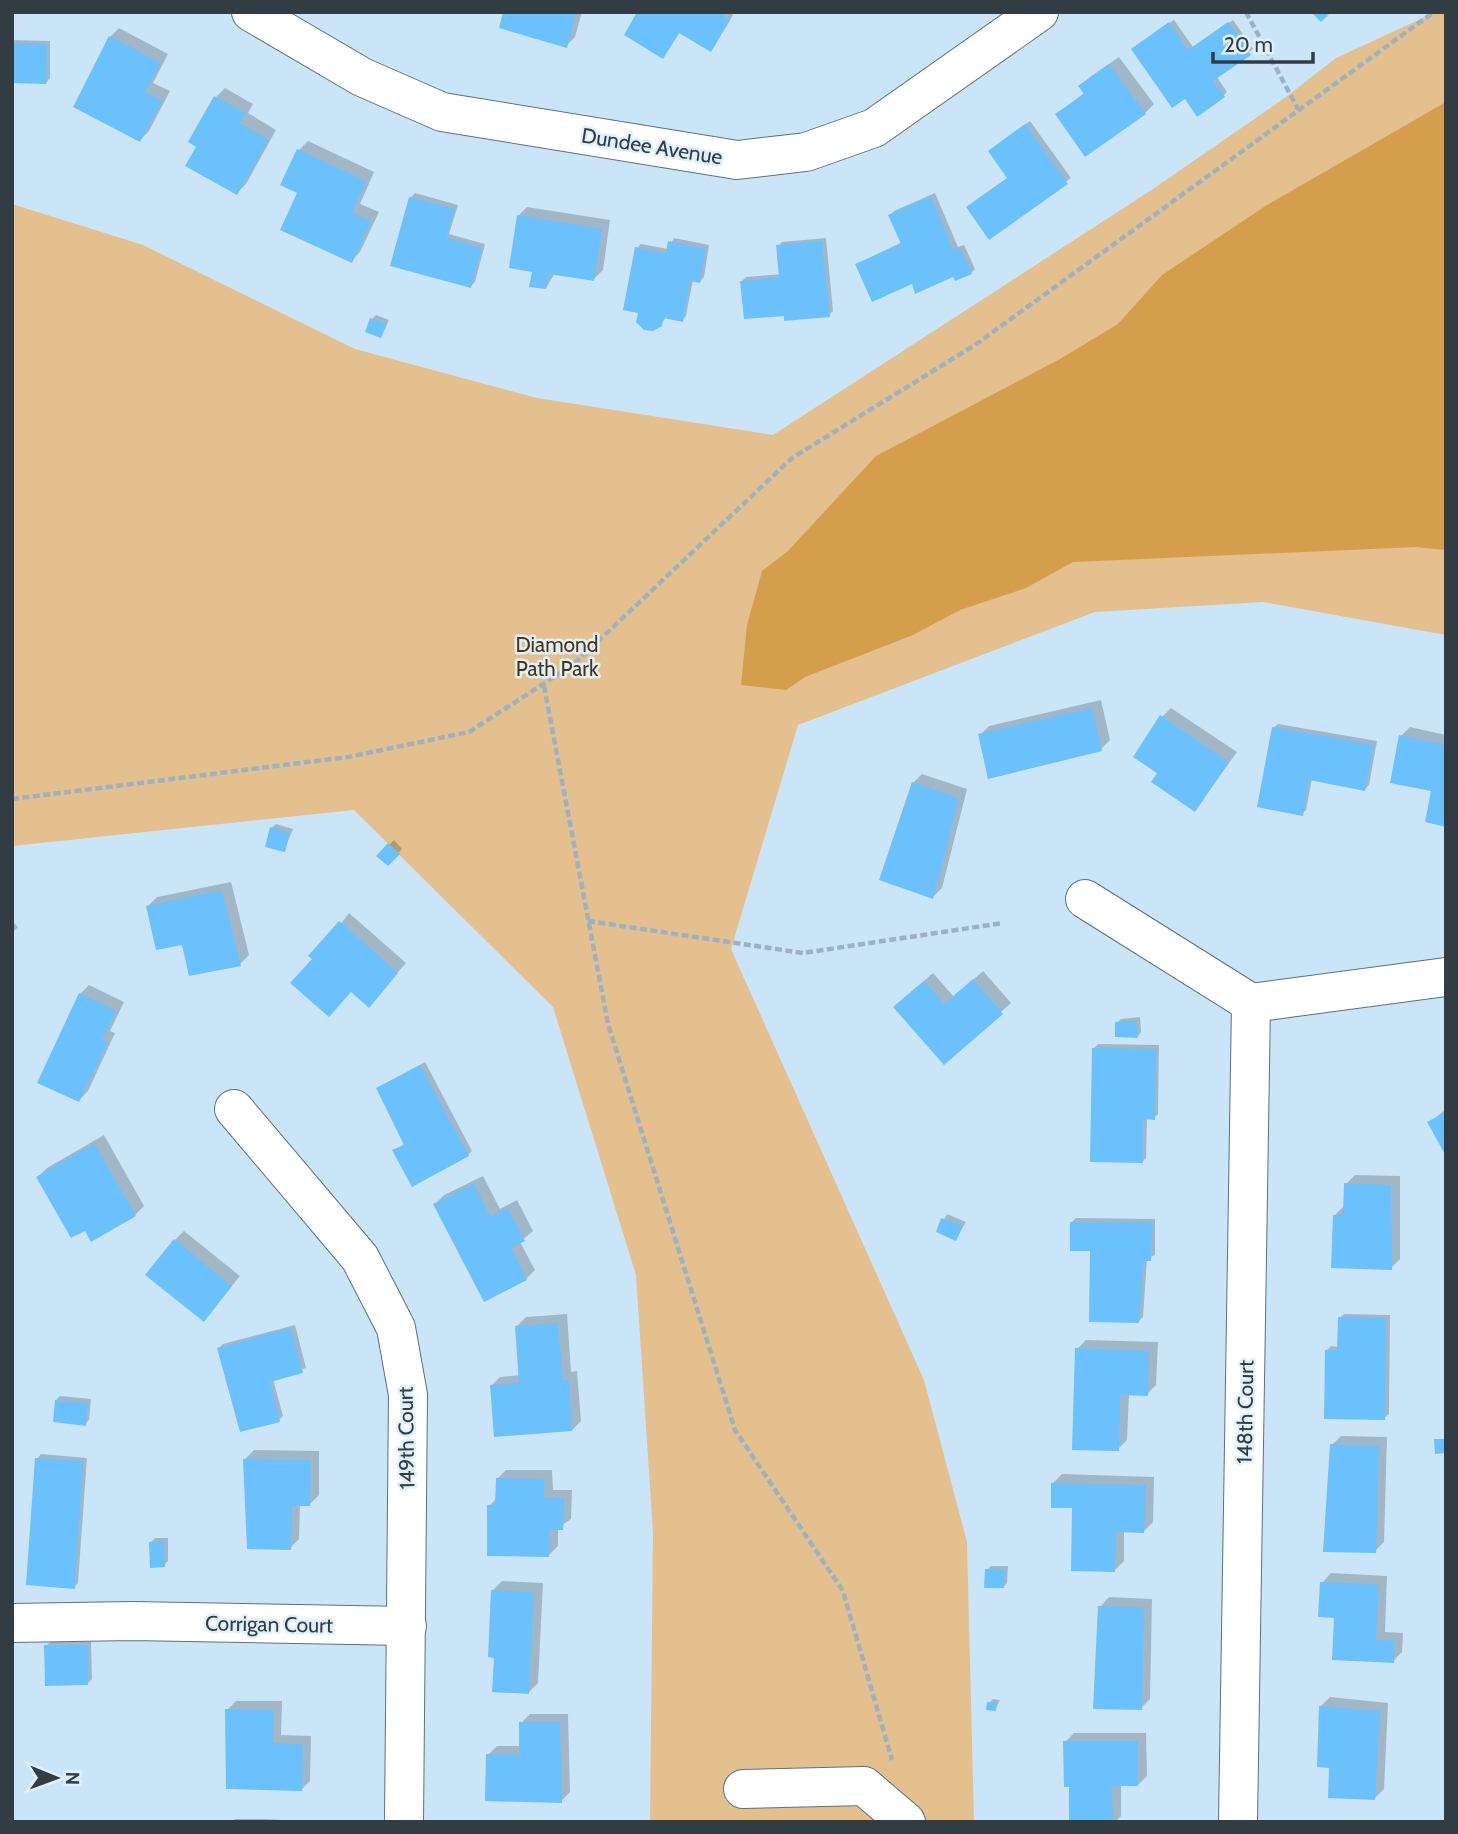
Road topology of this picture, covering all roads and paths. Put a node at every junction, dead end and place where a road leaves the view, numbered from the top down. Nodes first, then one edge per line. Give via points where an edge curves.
1 (251, 12) edge
2 (1039, 12) edge
3 (1246, 12) edge
4 (1434, 12) edge
5 (1298, 109) junction
6 (544, 686) junction
7 (12, 799) edge
8 (1084, 899) dead end
9 (589, 921) junction
10 (1003, 923) dead end
11 (1446, 977) edge
12 (1251, 1003) junction
13 (234, 1109) dead end
14 (12, 1623) edge
15 (407, 1626) junction
16 (895, 1770) dead end
17 (743, 1788) dead end
18 (404, 1822) edge
19 (906, 1822) edge
20 (1238, 1822) edge

1 - 2 street, Dundee Avenue via 362,77 443,112 737,160 806,152 874,128
3 - 5 path
4 - 5 path
5 - 6 path via 975,345 792,458 574,664
6 - 7 path via 468,732 348,757
6 - 9 path
8 - 12 street
9 - 10 path via 803,953
9 - 16 path via 608,1024 735,1430 843,1591
11 - 12 street
12 - 20 street, 148th Court
13 - 15 street, 149th Court via 360,1258 397,1328 408,1395
14 - 15 street, Corrigan Court
15 - 18 street, 149th Court
17 - 19 street via 864,1786

